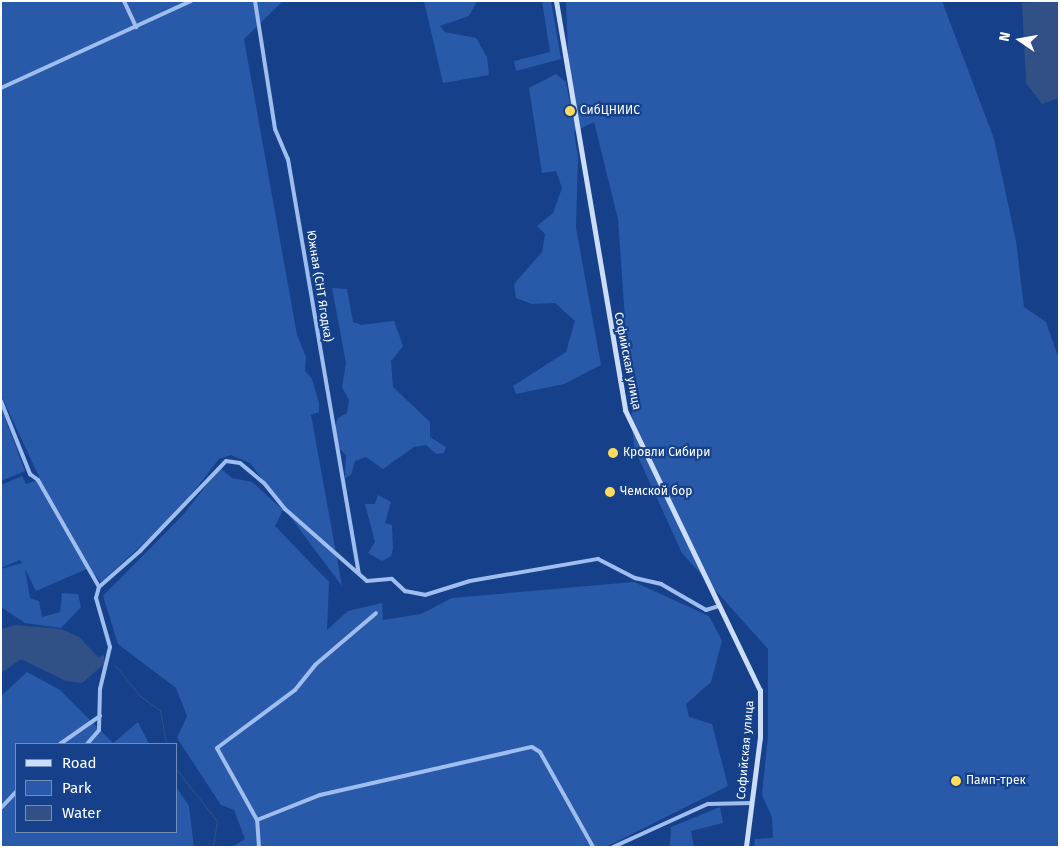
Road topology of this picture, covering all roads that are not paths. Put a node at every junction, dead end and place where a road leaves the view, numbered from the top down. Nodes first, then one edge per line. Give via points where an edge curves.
1 (124, 1) edge
2 (191, 1) edge
3 (255, 1) edge
4 (556, 1) edge
5 (136, 27) junction
6 (1, 88) edge
7 (1, 401) edge
8 (359, 575) junction
9 (99, 586) junction
10 (719, 606) junction
11 (376, 613) dead end
12 (100, 716) junction
13 (61, 743) edge
14 (88, 743) edge
15 (15, 793) edge
16 (752, 803) junction
17 (1, 808) edge
18 (257, 820) junction
19 (259, 847) edge
20 (593, 847) edge
21 (613, 847) edge
22 (746, 847) edge

1 - 5 street
2 - 5 street
3 - 8 street, Южная (СНТ Ягодка) via 275,129 288,159
4 - 10 main road, Софийская улица via 625,410
5 - 6 street
7 - 9 street via 30,474 38,480
8 - 9 street via 285,509 264,483 240,464 226,461 140,551
8 - 10 street via 367,581 392,579 405,592 425,595 470,582 598,559 634,578 661,584 706,610
9 - 12 street via 96,598 110,647 100,688
10 - 16 main road, Софийская улица via 760,690 761,719
11 - 18 street via 315,665 295,690 217,748
12 - 13 street
12 - 14 street via 99,730
15 - 17 street
16 - 21 street via 708,804
16 - 22 main road, Софийская улица
18 - 19 street
18 - 20 street via 320,795 532,747 540,752

